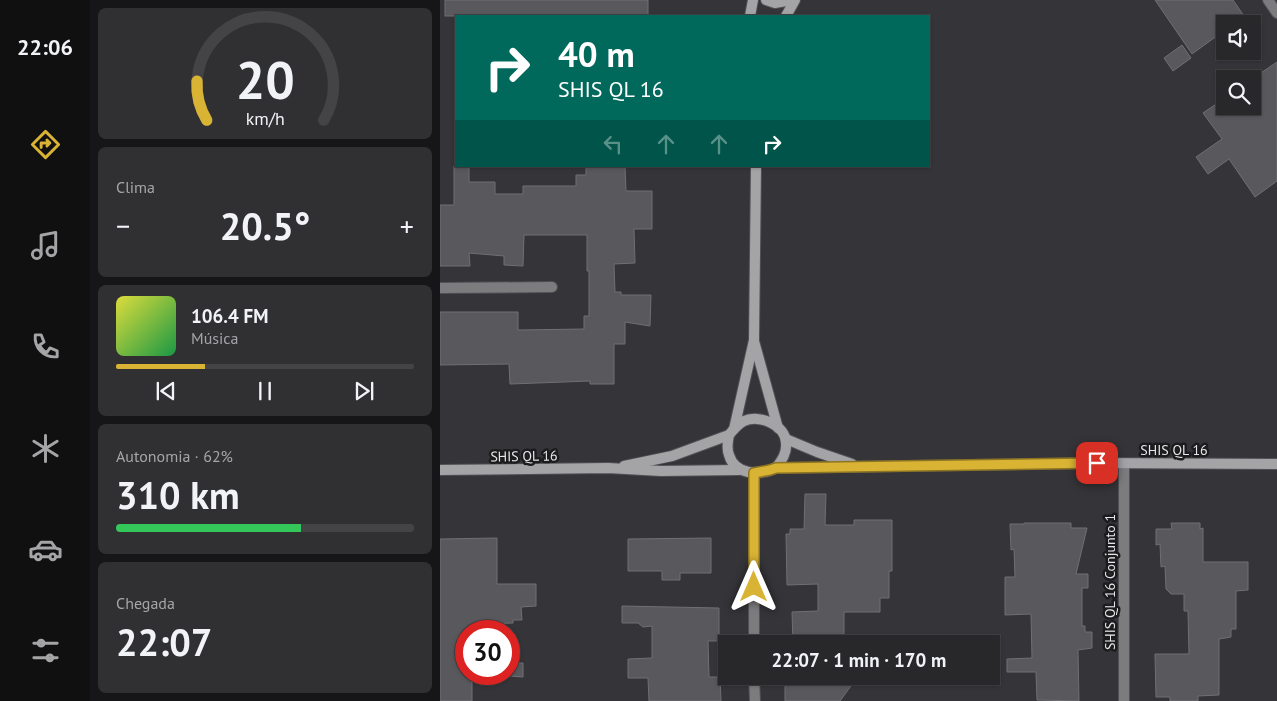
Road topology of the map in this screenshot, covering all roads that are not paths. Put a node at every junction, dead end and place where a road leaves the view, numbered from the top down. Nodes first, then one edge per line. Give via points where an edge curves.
1 (754, 0) edge
2 (766, 0) edge
3 (794, 0) edge
4 (1268, 0) edge
5 (1277, 13) edge
6 (750, 15) edge
7 (786, 15) edge
8 (756, 167) edge
9 (552, 287) dead end
10 (440, 288) edge
11 (754, 340) junction
12 (778, 428) junction
13 (732, 432) junction
14 (786, 439) junction
15 (1124, 464) junction
16 (1277, 464) edge
17 (860, 467) junction
18 (608, 468) junction
19 (776, 468) junction
20 (440, 470) edge
21 (739, 470) junction
22 (754, 473) junction
23 (754, 635) edge
24 (754, 685) edge
25 (754, 701) edge
26 (1124, 701) edge

1 - 6 street
2 - 3 street via 774,3
3 - 7 street
4 - 5 street
8 - 11 street
9 - 10 street
11 - 12 street
11 - 13 street
12 - 13 street via 766,420 752,419
12 - 14 street
13 - 18 street, SHIS QL 16 via 672,456
13 - 21 street via 728,454
14 - 17 street, SHIS QL 16
14 - 19 street via 783,458
15 - 16 street, SHIS QL 16
15 - 17 street, SHIS QL 16
15 - 26 street, SHIS QL 16 Conjunto 1
17 - 19 street, SHIS QL 16
18 - 20 street, SHIS QL 16
18 - 21 street, SHIS QL 16
19 - 22 street
21 - 22 street
22 - 23 street
24 - 25 street

